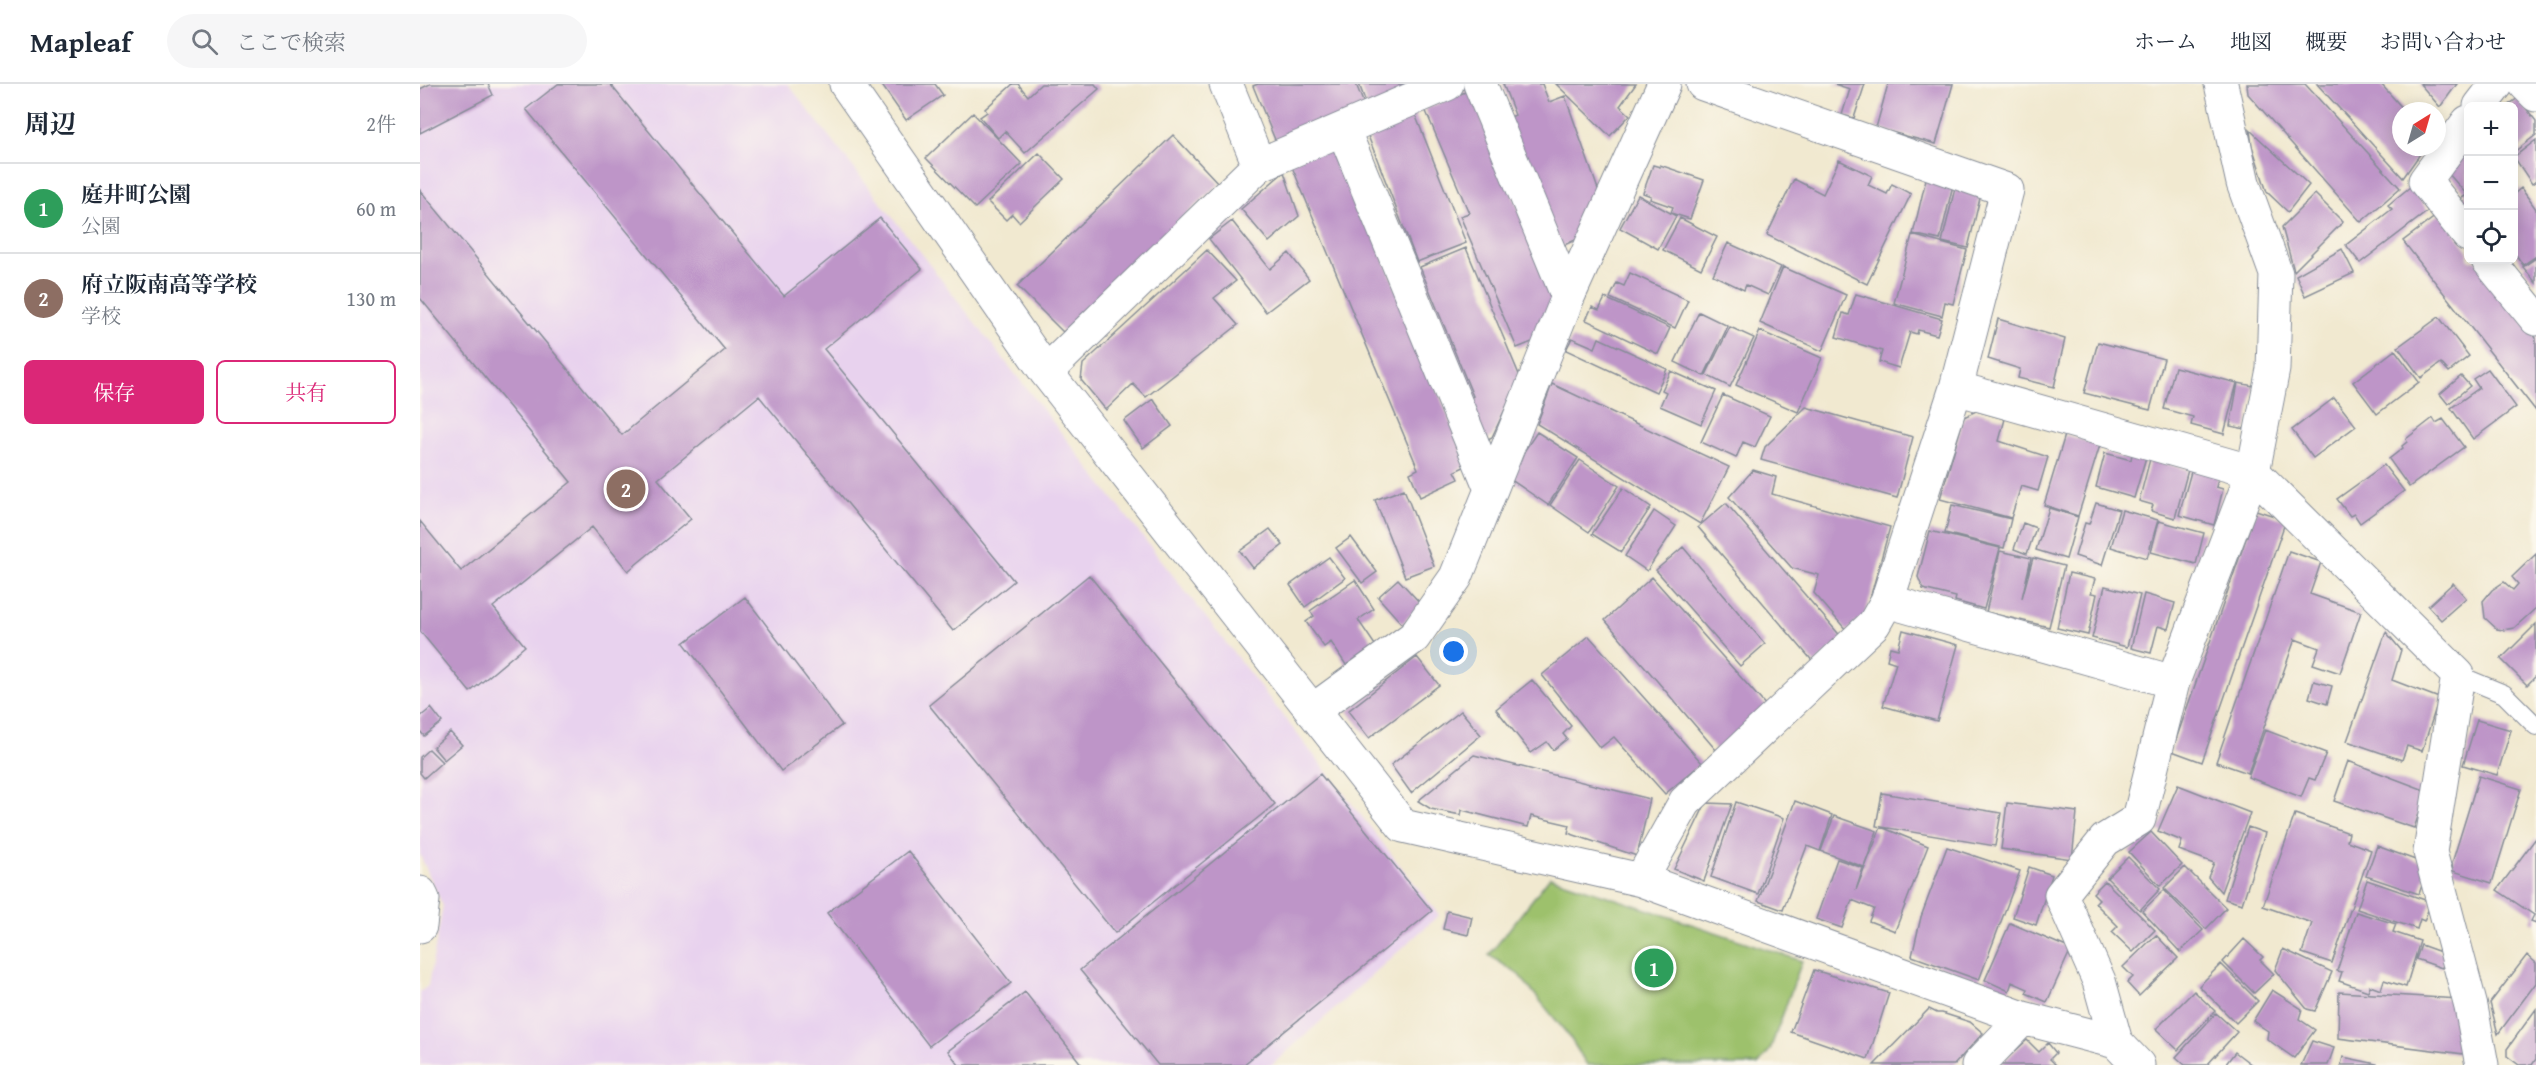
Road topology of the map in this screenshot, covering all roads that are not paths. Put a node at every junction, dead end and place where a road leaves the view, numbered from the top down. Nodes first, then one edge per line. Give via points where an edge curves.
1 (846, 84) edge
2 (1226, 84) edge
3 (1447, 84) edge
4 (1480, 84) edge
5 (1664, 84) edge
6 (1703, 84) edge
7 (2221, 84) edge
8 (2497, 84) edge
9 (2525, 84) edge
10 (2536, 94) edge
11 (2483, 102) edge
12 (1342, 129) junction
13 (2464, 129) edge
14 (1259, 165) junction
15 (2464, 229) edge
16 (2491, 264) edge
17 (1568, 297) junction
18 (2536, 319) edge
19 (1046, 372) junction
20 (1956, 388) junction
21 (2253, 472) junction
22 (1491, 489) junction
23 (1887, 601) junction
24 (2458, 675) junction
25 (2174, 682) junction
26 (1312, 711) junction
27 (2536, 726) edge
28 (1641, 880) junction
29 (420, 893) edge
30 (420, 926) edge
31 (2023, 1018) junction
32 (2116, 1042) junction
33 (1978, 1065) edge
34 (2138, 1065) edge
35 (2482, 1065) edge

1 - 19 street
2 - 14 street
3 - 12 street
4 - 17 street
5 - 17 street
6 - 20 street via 2007,190
7 - 21 street via 2242,183 2276,274 2273,369
8 - 11 street
9 - 10 street
12 - 14 street
12 - 22 street
13 - 15 street via 2425,181
14 - 19 street
16 - 18 street
17 - 22 street
19 - 26 street
20 - 21 street
20 - 23 street
21 - 24 street
21 - 25 street
22 - 26 street via 1456,577 1414,637
23 - 25 street
23 - 28 street via 1874,624 1685,802
24 - 27 lane via 2504,694
24 - 35 street via 2430,852 2471,1007
25 - 32 street via 2139,819 2105,840 2061,895 2099,981
26 - 28 street via 1403,826
28 - 31 street
29 - 30 street
31 - 32 street
31 - 33 street
32 - 34 street

